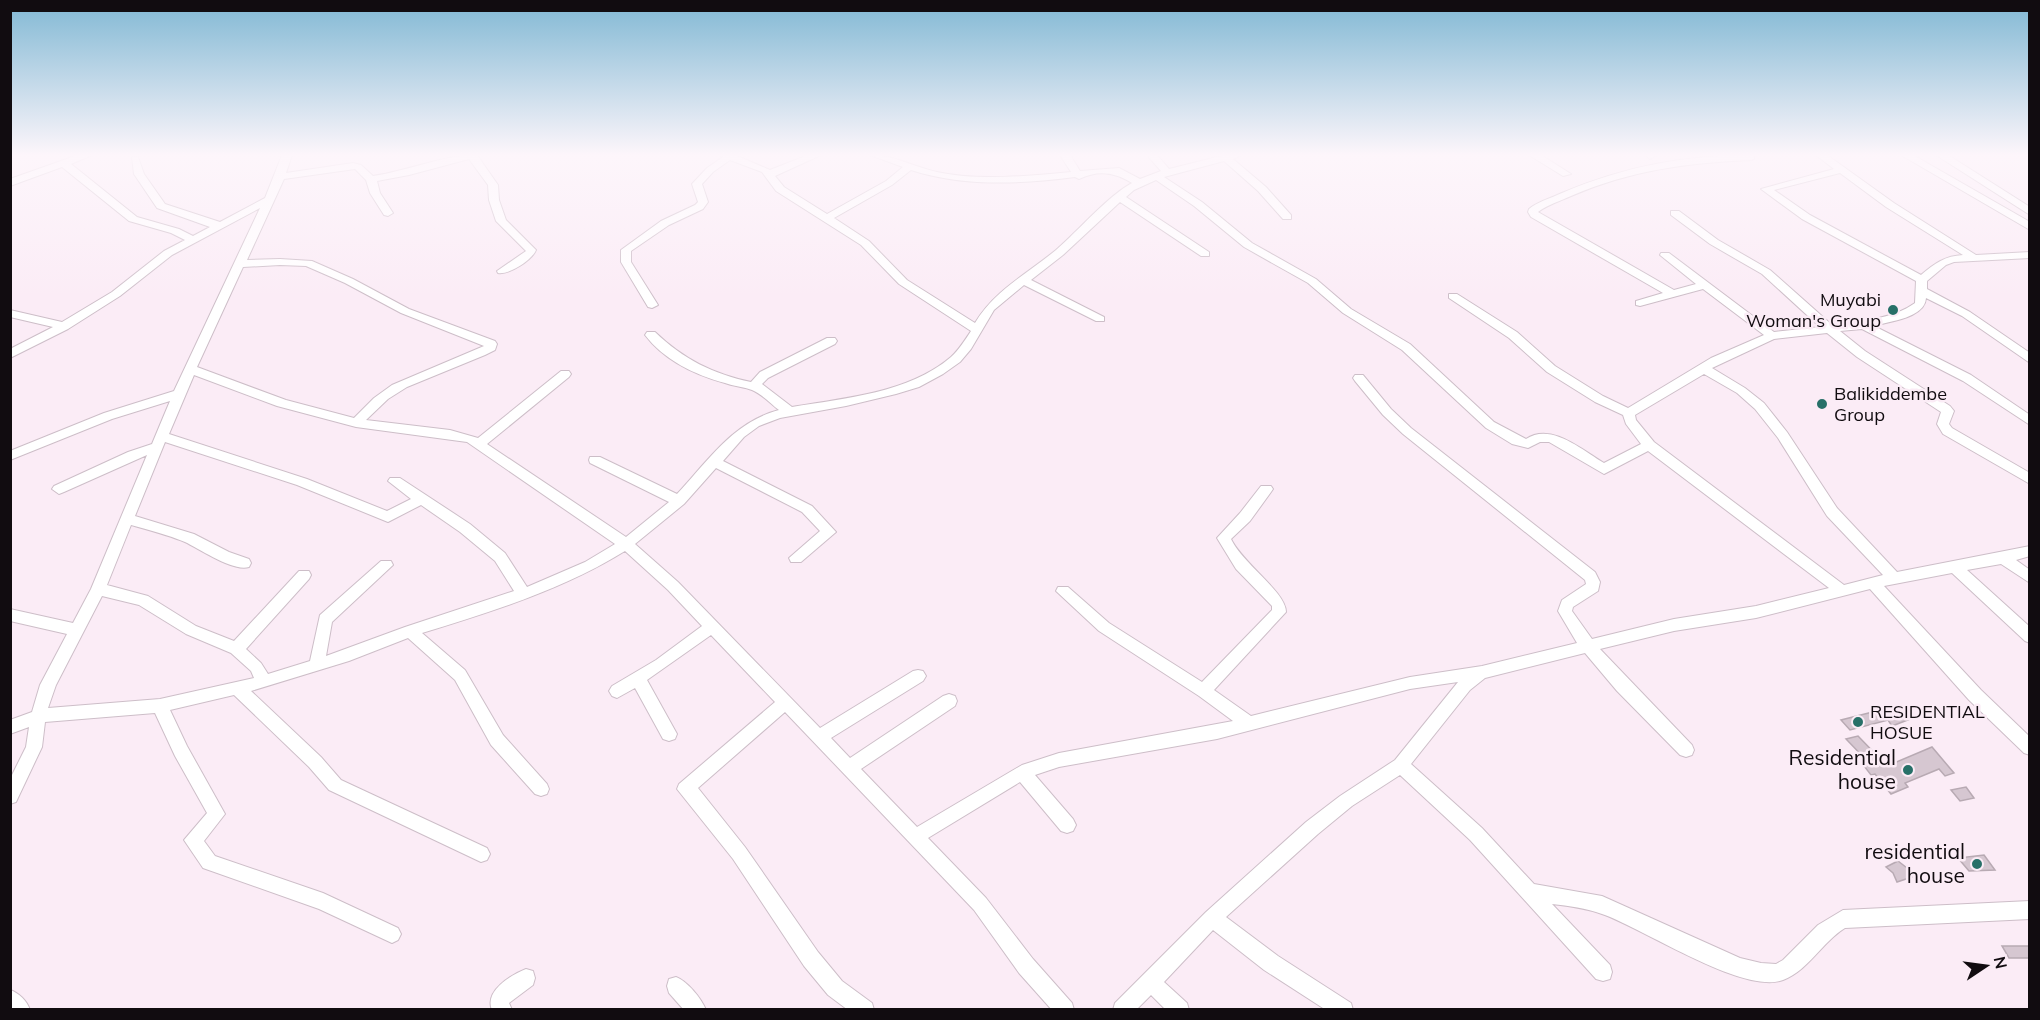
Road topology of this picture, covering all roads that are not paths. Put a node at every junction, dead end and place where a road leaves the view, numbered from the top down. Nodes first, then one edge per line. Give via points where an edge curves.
1 (112, 203) edge
2 (159, 203) edge
3 (263, 203) edge
4 (267, 203) edge
5 (381, 203) edge
6 (495, 203) edge
7 (703, 203) edge
8 (799, 203) edge
9 (854, 203) edge
10 (1115, 203) edge
11 (1127, 203) edge
12 (1196, 203) edge
13 (1274, 203) edge
14 (1549, 203) edge
15 (1785, 203) edge
16 (1887, 203) edge
17 (1988, 203) edge
18 (2015, 203) edge
19 (2030, 212) edge
20 (388, 213) dead end
21 (1675, 213) dead end
22 (1287, 217) dead end
23 (827, 218) junction
24 (224, 225) junction
25 (2030, 227) edge
26 (193, 240) junction
27 (1205, 254) dead end
28 (1665, 255) dead end
29 (2030, 255) edge
30 (1972, 256) junction
31 (240, 264) junction
32 (502, 271) dead end
33 (1023, 280) junction
34 (1705, 285) junction
35 (1922, 286) junction
36 (1671, 293) junction
37 (1453, 296) dead end
38 (1640, 303) dead end
39 (652, 305) dead end
40 (10, 313) edge
41 (1100, 319) dead end
42 (1864, 325) junction
43 (64, 326) junction
44 (976, 329) junction
45 (1829, 329) junction
46 (651, 335) dead end
47 (1773, 336) junction
48 (831, 341) dead end
49 (10, 354) edge
50 (2030, 358) edge
51 (1703, 368) junction
52 (191, 369) junction
53 (565, 374) dead end
54 (1359, 378) dead end
55 (757, 387) junction
56 (179, 394) junction
57 (790, 412) junction
58 (1629, 413) junction
59 (2030, 421) edge
60 (356, 423) junction
61 (159, 441) junction
62 (479, 444) junction
63 (1649, 445) junction
64 (10, 456) edge
65 (595, 460) dead end
66 (713, 461) junction
67 (2030, 479) edge
68 (395, 481) dead end
69 (59, 489) dead end
70 (1266, 489) dead end
71 (422, 500) junction
72 (679, 501) junction
73 (129, 519) junction
74 (626, 544) junction
75 (2030, 551) edge
76 (796, 558) dead end
77 (2003, 558) junction
78 (244, 563) dead end
79 (386, 565) dead end
80 (1955, 567) junction
81 (304, 575) dead end
82 (1894, 578) junction
83 (2030, 578) edge
84 (1874, 584) junction
85 (98, 589) junction
86 (1063, 591) dead end
87 (1844, 592) junction
88 (524, 594) junction
89 (10, 615) edge
90 (712, 627) junction
91 (76, 630) junction
92 (410, 631) junction
93 (2030, 637) edge
94 (1586, 646) junction
95 (236, 650) junction
96 (317, 666) junction
97 (1482, 672) junction
98 (918, 676) dead end
99 (638, 678) junction
100 (264, 682) junction
101 (237, 688) junction
102 (617, 691) dead end
103 (1204, 691) junction
104 (949, 701) dead end
105 (784, 703) junction
106 (160, 706) junction
107 (38, 716) junction
108 (1248, 723) junction
109 (10, 727) edge
110 (669, 734) dead end
111 (819, 737) junction
112 (2030, 748) edge
113 (1686, 750) dead end
114 (1401, 765) junction
115 (849, 768) junction
116 (1022, 772) junction
117 (541, 789) dead end
118 (10, 796) edge
119 (1068, 825) dead end
120 (915, 837) junction
121 (481, 854) dead end
122 (1529, 892) junction
123 (2030, 909) edge
124 (1212, 918) junction
125 (392, 934) dead end
126 (1604, 972) dead end
127 (526, 978) dead end
128 (1151, 982) junction
129 (676, 986) dead end
130 (10, 999) edge
131 (21, 1010) edge
132 (503, 1010) edge
133 (697, 1010) edge
134 (865, 1010) edge
135 (1065, 1010) edge
136 (1122, 1010) edge
137 (1180, 1010) edge
138 (1344, 1010) edge

1 - 26 street via 133,219
2 - 24 street
3 - 24 street
4 - 31 street
5 - 20 street
6 - 32 street via 501,221 531,250
7 - 39 street via 626,250 626,262
8 - 23 street
9 - 23 street
10 - 33 street
11 - 27 street
12 - 63 street via 1248,245 1312,281 1347,311 1406,347 1504,434 1528,444 1538,437 1552,438 1604,469
13 - 22 street
14 - 36 street via 1534,209 1535,215
15 - 35 street
16 - 30 street
17 - 25 street
18 - 19 street
21 - 45 street via 1714,242 1766,272
23 - 44 street via 865,243 903,282
24 - 26 street
26 - 43 street via 168,253 116,294
28 - 34 street
29 - 30 street
30 - 35 street via 1942,262
31 - 52 street
31 - 60 street via 308,263 405,311 491,344 475,355 401,385
33 - 41 street
33 - 44 street via 990,308
34 - 36 street
34 - 47 street
35 - 42 street via 1920,304
35 - 50 street
36 - 38 street
37 - 58 street via 1513,335 1551,369
40 - 43 street
42 - 45 street
42 - 59 street via 1967,378
43 - 49 street
44 - 57 street via 956,359 915,384
45 - 47 street
45 - 67 street via 1946,409 1943,424 1947,431
46 - 55 street via 704,374
47 - 51 street
48 - 55 street via 764,375
51 - 58 street
51 - 82 street via 1758,405 1792,448 1834,514
52 - 56 street
52 - 60 street via 267,398
53 - 62 street
54 - 94 street via 1407,431 1590,576 1593,587 1567,604 1565,611
55 - 57 street
56 - 61 street
56 - 64 street via 108,416
57 - 66 street via 755,423
58 - 63 street via 1630,421
60 - 62 street via 459,435
61 - 69 street
61 - 71 street via 302,482 388,517
61 - 73 street
62 - 74 street
63 - 87 street
65 - 72 street
66 - 72 street
66 - 76 street via 807,509 829,532
68 - 71 street
70 - 103 street via 1224,538 1243,566 1279,604 1279,612
71 - 88 street via 500,557
72 - 74 street
73 - 78 street via 189,538
73 - 85 street
74 - 88 street via 590,566
74 - 90 street
75 - 77 street
77 - 80 street
77 - 83 street
79 - 96 street via 325,619
80 - 82 street
80 - 93 street
81 - 95 street
82 - 84 street
84 - 87 street
84 - 112 street via 1982,702
85 - 91 street
85 - 95 street via 143,600 191,630
86 - 103 street via 1113,633
87 - 94 street
88 - 92 street
89 - 91 street
90 - 99 street
90 - 105 street
91 - 107 street via 48,685
92 - 96 street
92 - 117 street via 460,675 497,740
94 - 97 street
94 - 113 street
95 - 100 street via 256,667
96 - 100 street
97 - 108 street via 1410,683
97 - 114 street via 1465,685
98 - 111 street
99 - 102 street
99 - 110 street
100 - 101 street
101 - 106 street
101 - 121 street via 336,785
103 - 108 street
104 - 115 street
105 - 111 street
105 - 134 street via 684,789 692,792 739,853 811,959 836,988
106 - 107 street
106 - 125 street via 217,814 193,840 209,862 323,902
107 - 109 street
107 - 118 street via 34,747
108 - 116 street via 1059,760
111 - 115 street
114 - 122 street via 1476,834
114 - 124 street via 1312,828
115 - 120 street
116 - 119 street
116 - 120 street
120 - 135 street via 980,904
122 - 123 street via 1601,905 1756,972 1776,973 1792,966 1827,928 1843,919
122 - 126 street
124 - 128 street
124 - 138 street via 1271,963
127 - 132 street via 500,998
128 - 136 street
128 - 137 street
129 - 133 street
130 - 131 street

